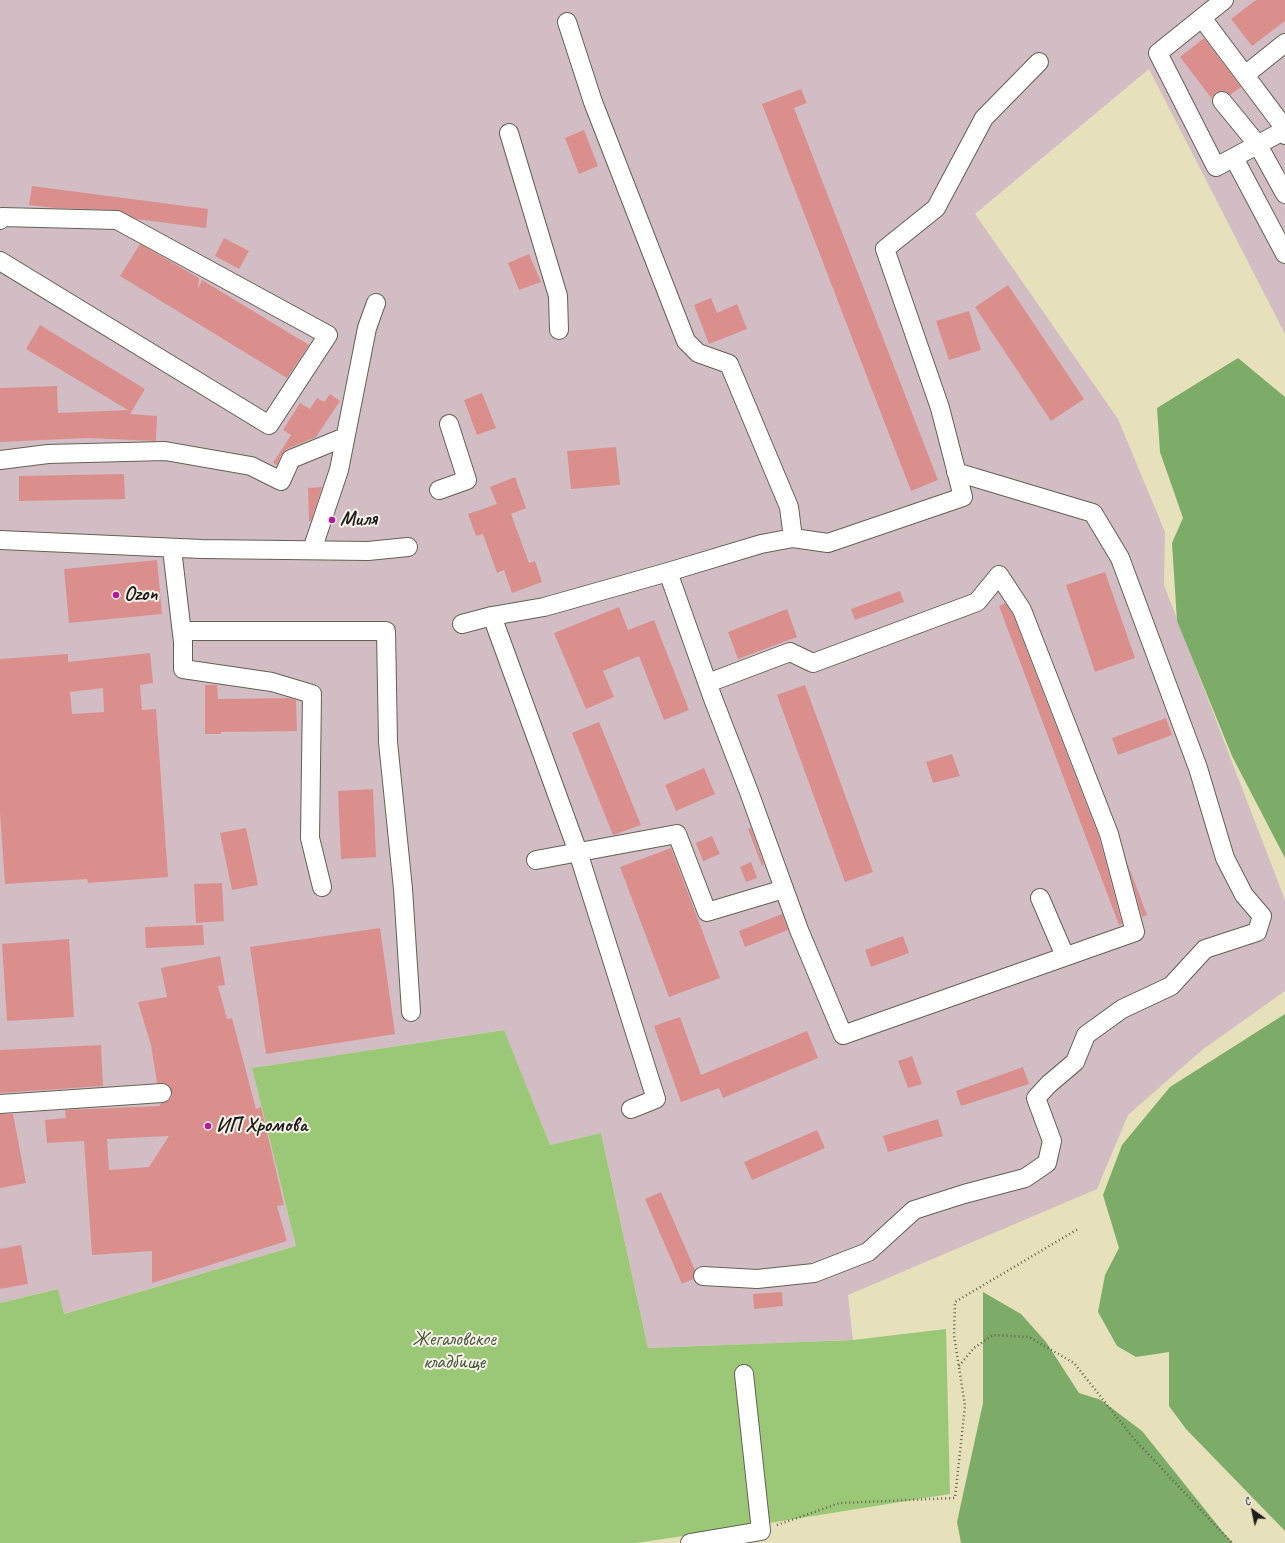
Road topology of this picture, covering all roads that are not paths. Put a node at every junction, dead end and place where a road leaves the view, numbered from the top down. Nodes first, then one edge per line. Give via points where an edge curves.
1 (1224, 0) edge
2 (1202, 18) junction
3 (567, 22) dead end
4 (1285, 43) edge
5 (1039, 62) dead end
6 (1244, 75) junction
7 (1222, 101) dead end
8 (1284, 129) edge
9 (509, 133) dead end
10 (1258, 145) junction
11 (1234, 158) junction
12 (1285, 194) edge
13 (0, 220) edge
14 (1285, 254) edge
15 (0, 261) edge
16 (376, 303) dead end
17 (559, 330) dead end
18 (449, 424) dead end
19 (345, 437) junction
20 (0, 460) edge
21 (956, 472) junction
22 (438, 490) dead end
23 (793, 538) junction
24 (0, 540) edge
25 (408, 547) dead end
26 (172, 549) junction
27 (312, 550) junction
28 (668, 572) junction
29 (492, 616) junction
30 (462, 624) dead end
31 (182, 631) junction
32 (708, 683) junction
33 (578, 852) junction
34 (536, 860) dead end
35 (322, 886) dead end
36 (784, 889) junction
37 (1040, 898) dead end
38 (1065, 956) junction
39 (411, 1012) dead end
40 (162, 1093) dead end
41 (0, 1104) edge
42 (631, 1109) dead end
43 (703, 1276) dead end
44 (744, 1374) dead end
45 (690, 1543) edge

1 - 2 street
2 - 6 street
2 - 11 street via 1158,53 1216,167
3 - 23 street via 593,102 686,341 698,353 729,364 789,507
4 - 6 street
5 - 21 street via 984,118 936,208 885,249 940,408
6 - 8 street
7 - 10 street
8 - 10 street
9 - 17 street via 558,296
10 - 11 street
10 - 12 street
11 - 14 street
13 - 15 street via 2,217 117,220 328,335 269,425
16 - 19 street via 367,328
18 - 22 street via 467,480
19 - 20 street via 292,459 281,481 251,466 165,451 48,454
19 - 27 street via 339,470
21 - 23 street via 963,497 828,543
21 - 43 street via 1093,513 1120,558 1198,768 1225,858 1244,896 1262,916 1257,932 1205,949 1171,986 1122,1009 1086,1035 1076,1062 1036,1098 1052,1141 1047,1163 1025,1178 914,1210 868,1252 814,1273 757,1279
23 - 28 street via 761,544
24 - 26 street
25 - 27 street via 368,551
26 - 27 street
26 - 31 street
28 - 29 street via 544,607
28 - 32 street
29 - 30 street
29 - 33 street
31 - 35 street via 183,669 272,682 312,694 310,838
31 - 39 street via 386,631 388,742 403,889
32 - 36 street
32 - 38 street via 790,652 813,663 978,602 999,575 1022,610 1109,834 1135,932
33 - 34 street
33 - 36 street via 677,834 707,912
33 - 42 street via 656,1099
36 - 38 street via 843,1035
37 - 38 street
40 - 41 street
44 - 45 street via 761,1531

